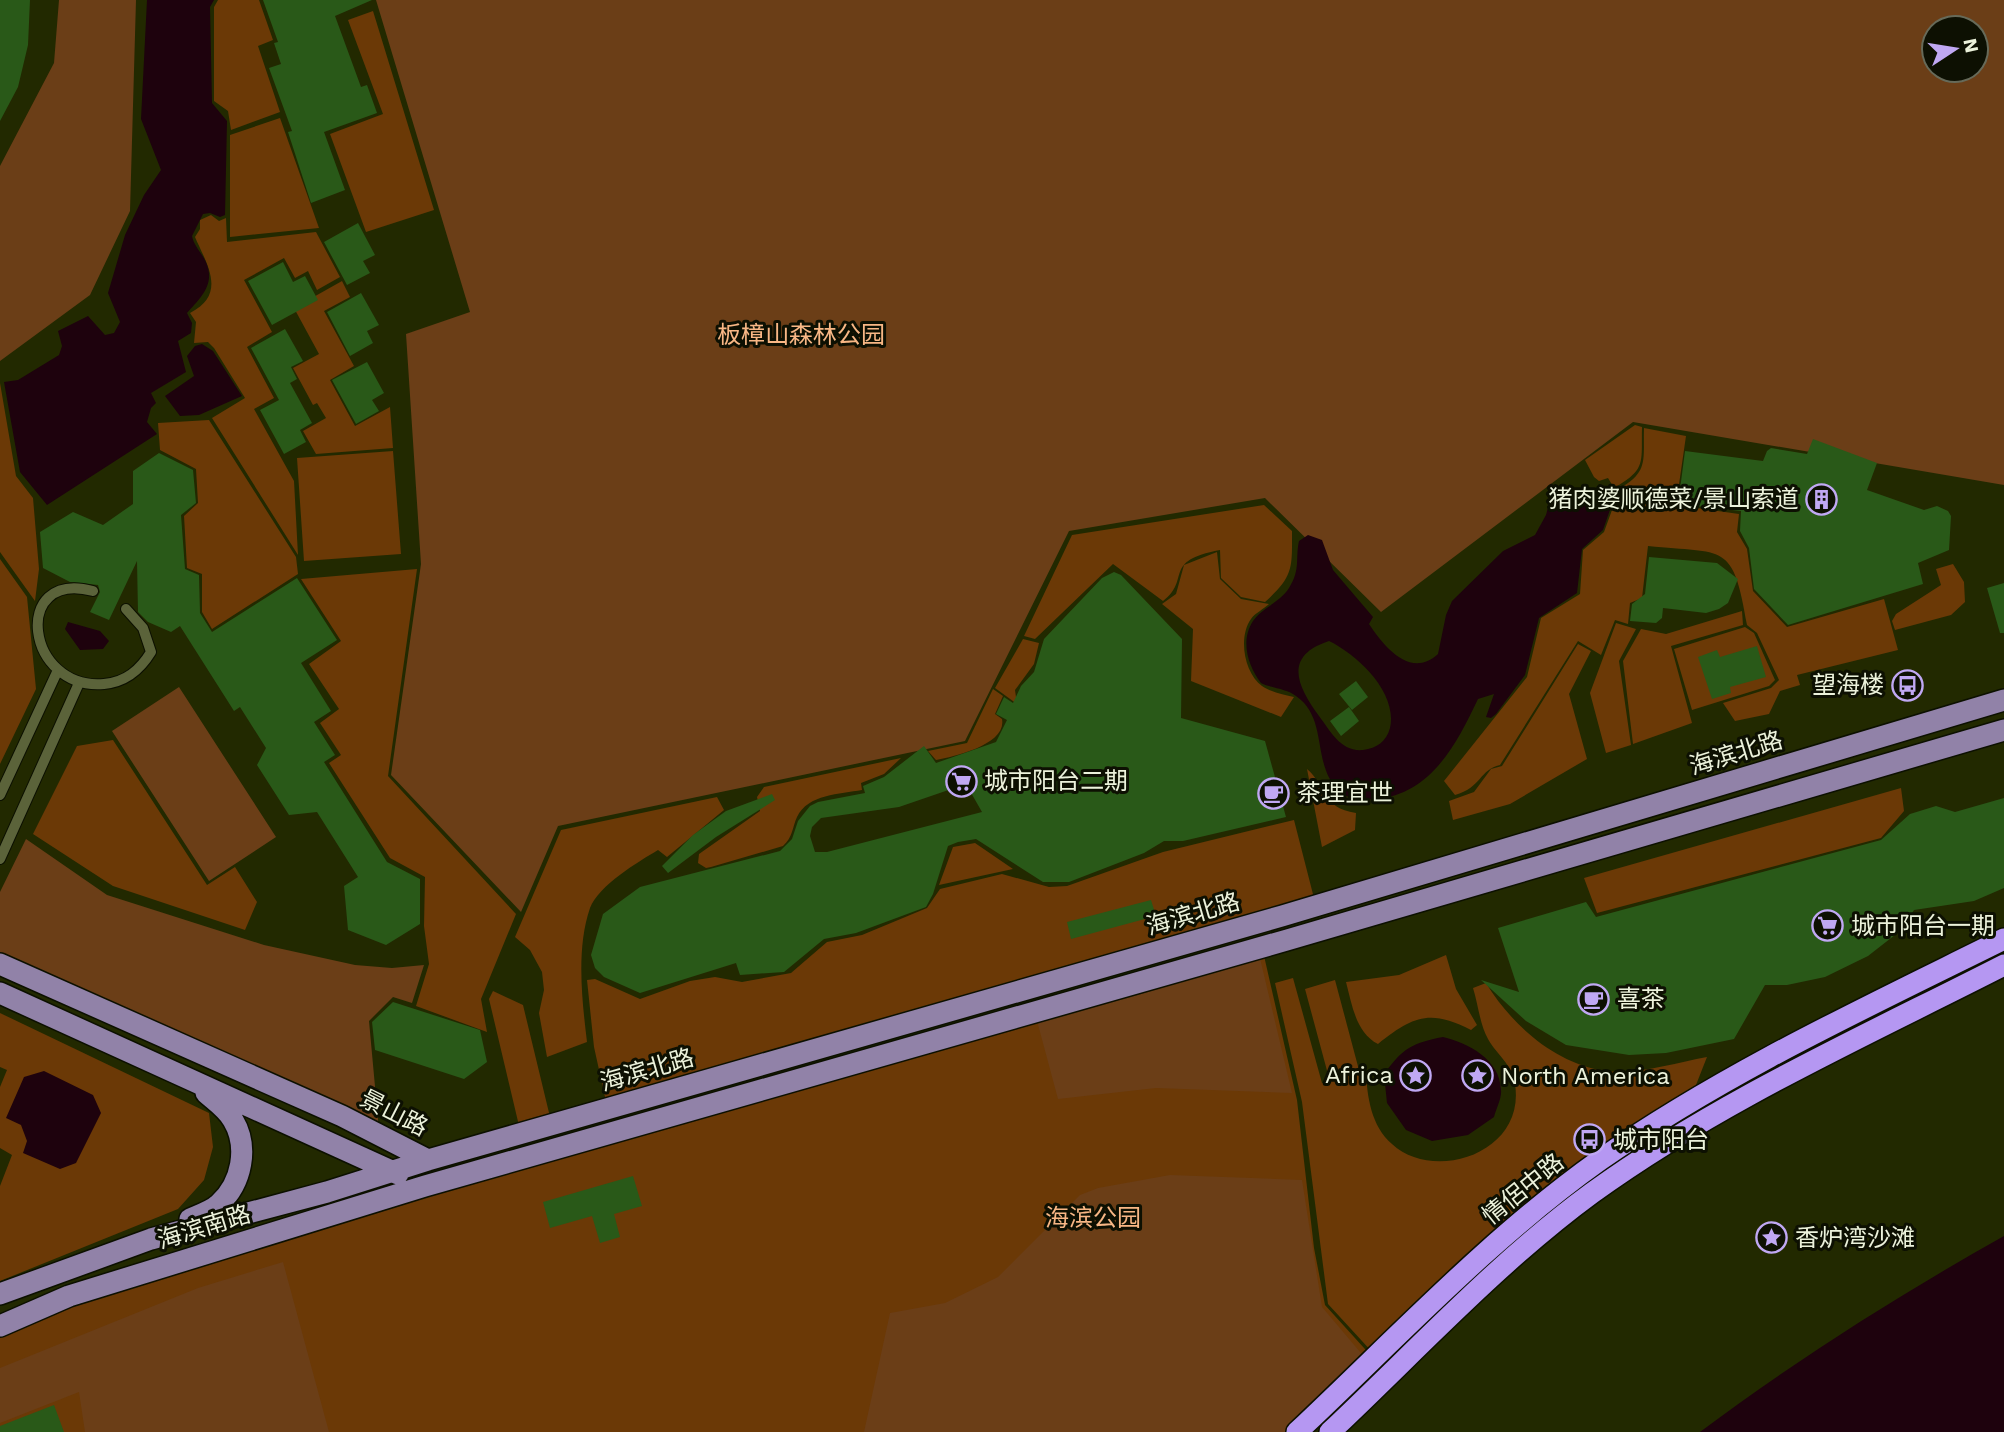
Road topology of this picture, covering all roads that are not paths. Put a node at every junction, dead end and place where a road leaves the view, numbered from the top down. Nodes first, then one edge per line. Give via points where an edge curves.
1 (93, 592) dead end
2 (126, 609) dead end
3 (57, 672) junction
4 (79, 683) junction
5 (2004, 699) edge
6 (2004, 730) edge
7 (0, 795) edge
8 (0, 859) edge
9 (2004, 939) edge
10 (0, 964) edge
11 (2004, 965) edge
12 (0, 993) edge
13 (195, 1081) junction
14 (428, 1160) junction
15 (394, 1172) junction
16 (425, 1186) junction
17 (151, 1239) junction
18 (0, 1294) edge
19 (0, 1326) edge
20 (1297, 1432) edge
21 (1330, 1432) edge

1 - 3 lane via 66,588 41,603 38,632 44,653
2 - 4 lane via 143,628 151,652 125,679 110,684
3 - 4 lane
3 - 7 lane
4 - 8 lane
5 - 14 main road, 海滨北路 via 1282,916
6 - 16 main road, 海滨北路
9 - 20 highway, 情侶中路 via 1800,1041 1674,1110 1598,1161 1519,1223
10 - 14 main road, 景山路 via 342,1116
11 - 21 highway, 情侶中路 via 1732,1103 1592,1193 1534,1240
12 - 13 main road
13 - 15 main road
13 - 17 main road via 232,1118 243,1143 235,1184 218,1206
14 - 15 main road, 海滨北路
14 - 16 main road, 景山路
15 - 16 main road
15 - 17 main road, 海滨南路
16 - 19 main road, 海滨南路 via 69,1296
17 - 18 main road, 海滨南路

